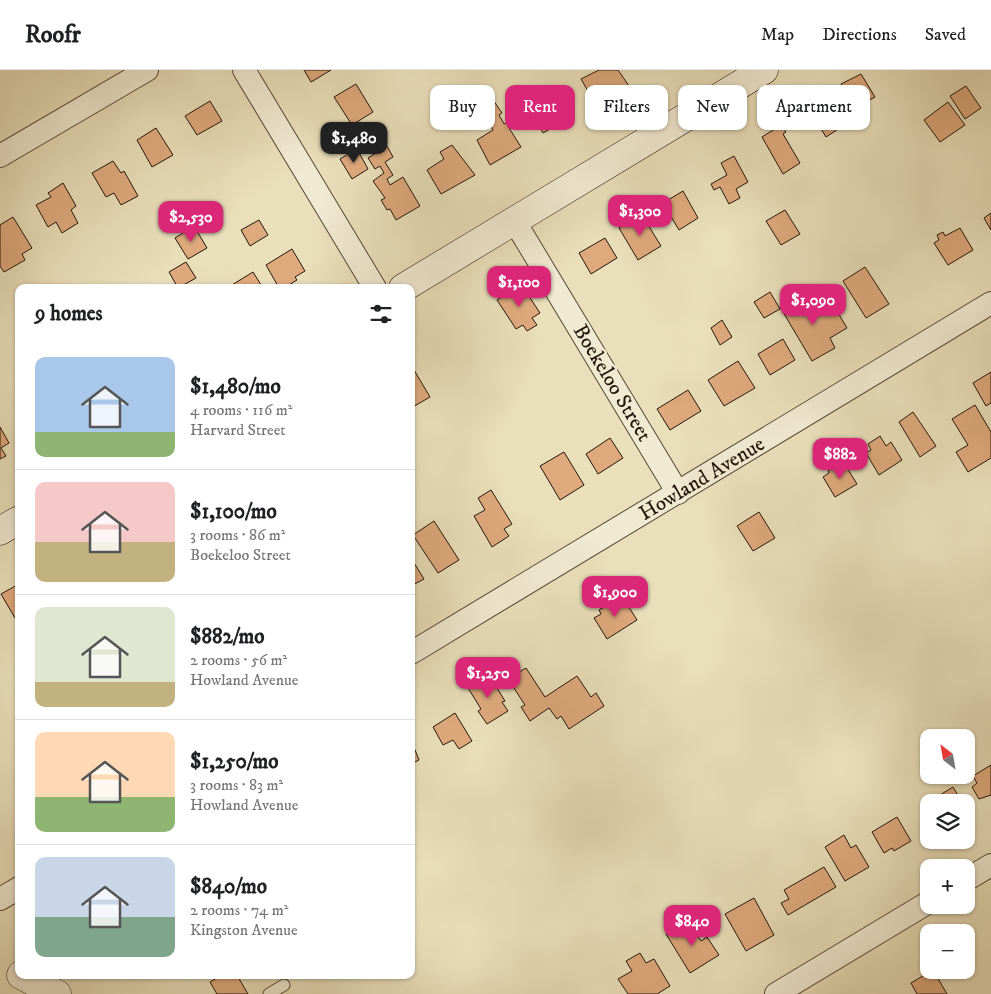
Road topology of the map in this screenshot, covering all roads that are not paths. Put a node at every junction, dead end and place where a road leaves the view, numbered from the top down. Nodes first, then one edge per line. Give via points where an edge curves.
1 (147, 70) edge
2 (244, 70) edge
3 (764, 70) edge
4 (0, 156) edge
5 (515, 222) junction
6 (373, 284) edge
7 (410, 284) edge
8 (991, 303) edge
9 (678, 493) junction
10 (15, 522) edge
11 (0, 531) edge
12 (415, 651) edge
13 (991, 865) edge
14 (975, 875) edge
15 (15, 890) edge
16 (0, 899) edge
17 (920, 907) edge
18 (0, 964) edge
19 (15, 972) edge
20 (29, 979) edge
21 (284, 985) dead end
22 (57, 994) edge
23 (269, 994) edge
24 (776, 994) edge

1 - 4 street
2 - 6 street
3 - 5 street
5 - 7 street
5 - 9 street, Boekeloo Street
8 - 9 street, Howland Avenue
9 - 12 street, Howland Avenue
10 - 11 street
13 - 14 street
15 - 16 street
17 - 24 street
18 - 19 street
20 - 22 street
21 - 23 lane

